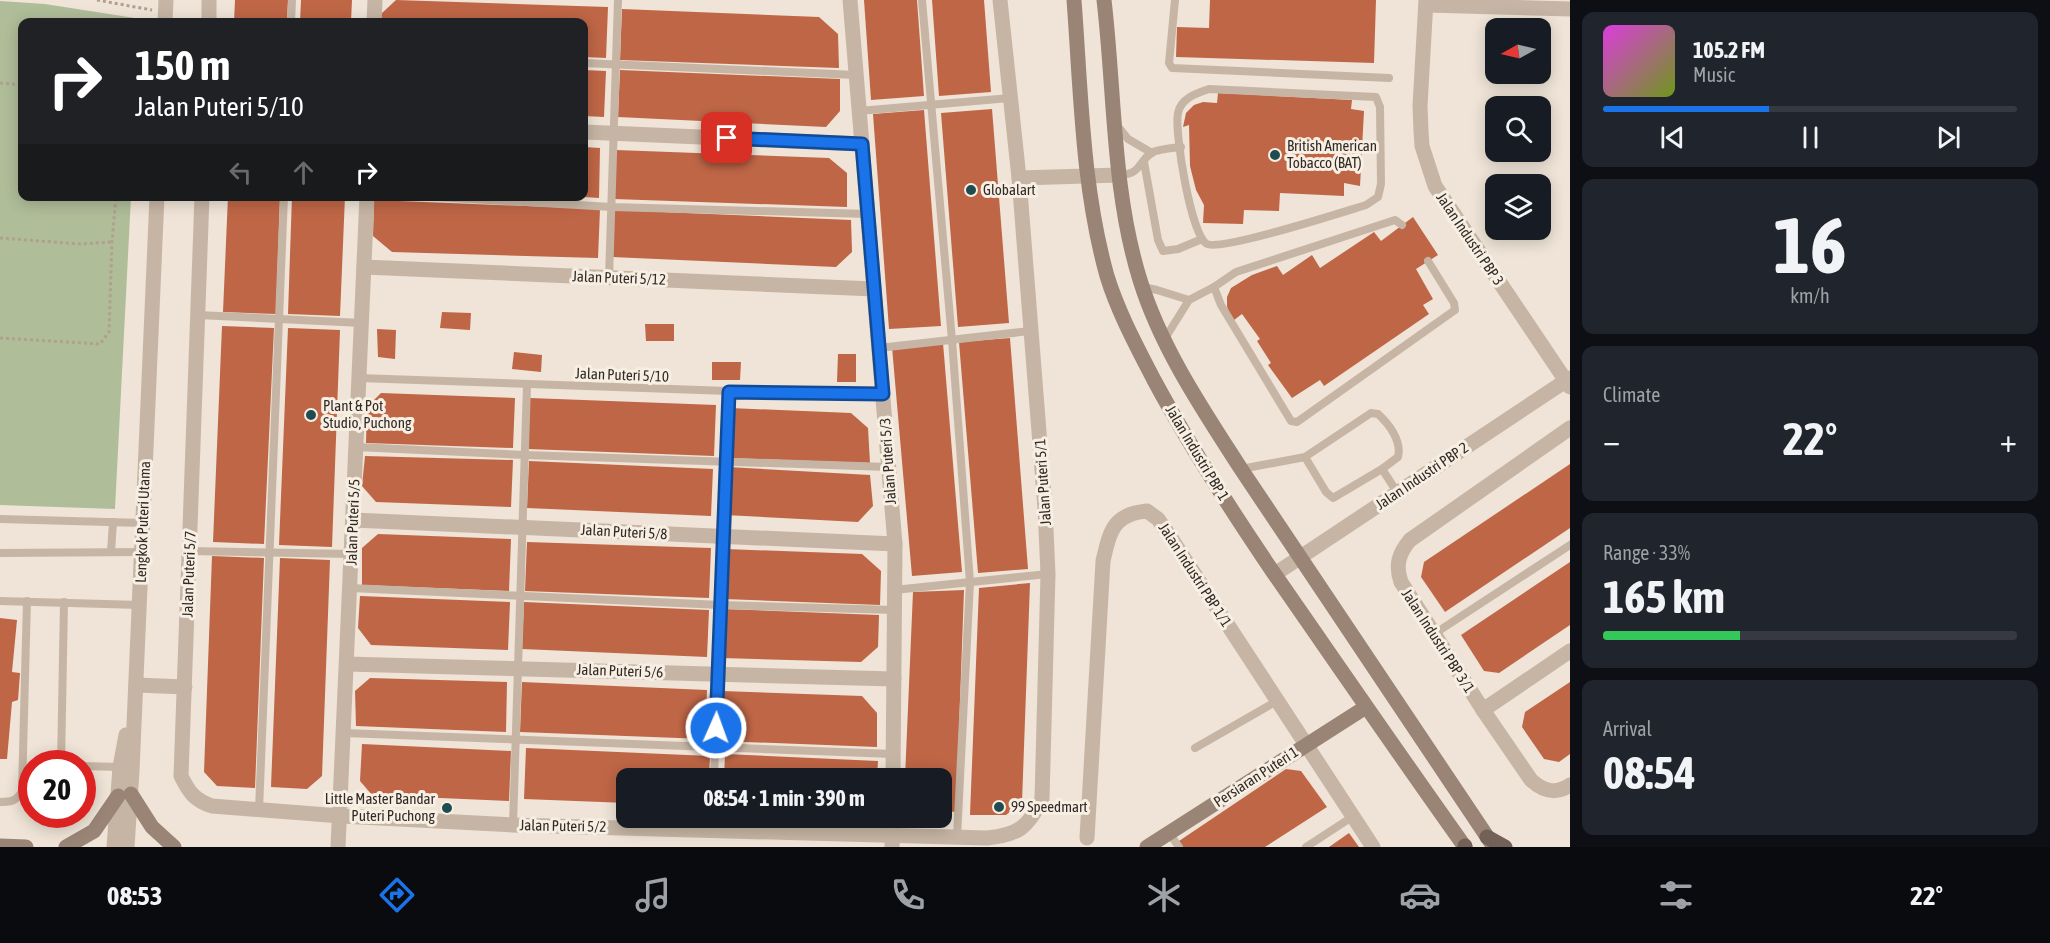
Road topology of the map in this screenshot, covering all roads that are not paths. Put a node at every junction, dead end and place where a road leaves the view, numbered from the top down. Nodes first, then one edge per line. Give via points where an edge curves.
1 (209, 0) edge
2 (291, 0) edge
3 (375, 0) edge
4 (618, 0) edge
5 (849, 0) edge
6 (922, 0) edge
7 (1000, 0) edge
8 (1074, 0) edge
9 (1104, 0) edge
10 (1175, 0) edge
11 (1426, 3) edge
12 (1570, 9) edge
13 (208, 18) edge
14 (291, 18) edge
15 (374, 18) edge
16 (588, 63) edge
17 (616, 64) junction
18 (856, 75) junction
19 (1389, 78) dead end
20 (1010, 98) junction
21 (931, 105) junction
22 (859, 111) junction
23 (1115, 123) junction
24 (588, 132) edge
25 (614, 134) junction
26 (862, 144) junction
27 (1180, 147) junction
28 (1152, 153) junction
29 (1144, 162) junction
30 (1119, 175) junction
31 (1088, 176) junction
32 (1019, 178) junction
33 (157, 201) edge
34 (202, 201) edge
35 (284, 201) edge
36 (367, 201) edge
37 (507, 201) edge
38 (612, 207) junction
39 (868, 214) junction
40 (1402, 225) dead end
41 (1202, 239) junction
42 (1428, 261) dead end
43 (364, 267) junction
44 (609, 278) junction
45 (1143, 287) junction
46 (1214, 287) junction
47 (874, 289) junction
48 (1189, 300) junction
49 (198, 315) junction
50 (279, 319) junction
51 (362, 323) junction
52 (1030, 331) junction
53 (952, 340) junction
54 (1164, 340) junction
55 (879, 348) junction
56 (359, 378) junction
57 (1569, 382) edge
58 (527, 385) junction
59 (729, 392) junction
60 (883, 394) junction
61 (1570, 428) edge
62 (356, 447) junction
63 (525, 455) junction
64 (1305, 457) junction
65 (726, 462) junction
66 (888, 467) junction
67 (1241, 469) junction
68 (1382, 469) junction
69 (1397, 492) junction
70 (0, 519) edge
71 (353, 520) junction
72 (113, 522) junction
73 (143, 523) junction
74 (523, 527) junction
75 (723, 536) junction
76 (895, 544) junction
77 (1570, 545) edge
78 (189, 550) junction
79 (269, 551) junction
80 (111, 552) junction
81 (142, 552) junction
82 (0, 553) edge
83 (352, 554) junction
84 (1301, 557) junction
85 (1048, 574) junction
86 (1275, 574) junction
87 (970, 582) junction
88 (350, 588) junction
89 (894, 590) junction
90 (520, 596) junction
91 (0, 601) edge
92 (27, 601) junction
93 (64, 603) junction
94 (140, 605) junction
95 (721, 605) junction
96 (894, 610) junction
97 (1434, 634) junction
98 (1570, 651) edge
99 (347, 664) junction
100 (518, 669) junction
101 (718, 674) junction
102 (894, 679) junction
103 (136, 685) junction
104 (185, 687) junction
105 (1277, 701) junction
106 (1366, 707) junction
107 (1483, 710) junction
108 (344, 733) junction
109 (515, 740) junction
110 (1306, 745) junction
111 (716, 746) junction
112 (1195, 748) dead end
113 (27, 750) edge
114 (61, 750) edge
115 (893, 754) junction
116 (96, 766) edge
117 (120, 767) junction
118 (715, 768) edge
119 (893, 768) edge
120 (1567, 787) edge
121 (124, 795) junction
122 (18, 798) edge
123 (0, 802) edge
124 (259, 810) junction
125 (341, 816) junction
126 (1352, 817) junction
127 (513, 825) junction
128 (1169, 833) junction
129 (957, 837) junction
130 (1087, 838) dead end
131 (893, 841) edge
132 (1490, 842) edge
133 (0, 846) edge
134 (26, 847) edge
135 (66, 847) edge
136 (114, 847) edge
137 (127, 847) edge
138 (174, 847) edge
139 (338, 847) edge
140 (1147, 847) edge
141 (1179, 847) edge
142 (1306, 847) edge
143 (1373, 847) edge
144 (1465, 847) edge
145 (1504, 847) edge

1 - 13 street
2 - 14 lane
3 - 15 street
4 - 17 lane
5 - 18 street, Jalan Puteri 5/3
6 - 21 lane
7 - 20 street, Jalan Puteri 5/1
8 - 31 main road, Jalan Industri PBP 1
9 - 23 main road, Jalan Industri PBP 1
10 - 19 lane via 1169,63 1172,68
11 - 12 street
11 - 57 street, Jalan Industri PBP 3 via 1421,131 1435,186
16 - 17 lane
17 - 18 lane
17 - 25 lane
18 - 22 street, Jalan Puteri 5/3
20 - 21 lane
20 - 32 street, Jalan Puteri 5/1
21 - 22 lane
21 - 53 lane
22 - 26 street, Jalan Puteri 5/3
23 - 28 lane via 1128,139
23 - 30 main road, Jalan Industri PBP 1
24 - 25 street
25 - 26 street
25 - 38 lane
26 - 39 street, Jalan Puteri 5/3
27 - 28 lane
27 - 41 lane via 1191,214
27 - 41 lane via 1178,113 1183,103 1209,89 1376,97 1380,107 1378,197 1366,205 1241,240 1215,245
28 - 29 lane
29 - 30 lane via 1129,174
29 - 41 lane via 1163,251
30 - 31 street
30 - 45 main road, Jalan Industri PBP 1 via 1128,235
31 - 32 street
31 - 86 main road, Jalan Industri PBP 1 via 1108,278 1134,342 1180,428
32 - 52 street, Jalan Puteri 5/1
33 - 73 street, Lengkok Puteri Utama
34 - 49 street, Jalan Puteri 5/7
35 - 50 lane
36 - 43 street, Jalan Puteri 5/5
37 - 38 lane
38 - 39 lane
38 - 44 lane
39 - 47 street, Jalan Puteri 5/3
40 - 46 lane via 1395,220 1236,272
42 - 46 lane via 1455,310 1297,422 1291,421
43 - 44 street, Jalan Puteri 5/12
43 - 51 street, Jalan Puteri 5/5
44 - 47 street, Jalan Puteri 5/12
45 - 48 lane
45 - 54 main road, Jalan Industri PBP 1
46 - 48 lane
47 - 55 street, Jalan Puteri 5/3
48 - 54 lane
49 - 50 lane
49 - 78 street, Jalan Puteri 5/7
50 - 51 lane
50 - 79 lane
51 - 56 street, Jalan Puteri 5/5
52 - 53 lane
52 - 85 street, Jalan Puteri 5/1
53 - 55 lane
53 - 87 lane
54 - 67 main road, Jalan Industri PBP 1
55 - 60 street, Jalan Puteri 5/3
56 - 58 lane, Jalan Puteri 5/10
56 - 62 street, Jalan Puteri 5/5
57 - 69 street, Jalan Industri PBP 2
58 - 59 lane, Jalan Puteri 5/10
58 - 63 lane
59 - 60 lane, Jalan Puteri 5/10
59 - 65 lane
60 - 66 street, Jalan Puteri 5/3
61 - 97 street, Jalan Industri PBP 3/1 via 1404,547 1397,565 1401,582
62 - 63 lane
62 - 71 street, Jalan Puteri 5/5
63 - 65 lane
63 - 74 lane
64 - 67 lane
64 - 68 lane via 1333,498
64 - 68 lane via 1371,413 1378,414 1400,448 1398,457
65 - 66 lane
65 - 75 lane
66 - 76 street, Jalan Puteri 5/3
67 - 84 main road, Jalan Industri PBP 1
68 - 69 lane
69 - 84 street, Jalan Industri PBP 2
70 - 72 lane
71 - 74 street, Jalan Puteri 5/8
71 - 83 street, Jalan Puteri 5/5
72 - 73 lane
72 - 80 lane
73 - 81 street, Lengkok Puteri Utama
74 - 75 street, Jalan Puteri 5/8
74 - 90 lane
75 - 76 street, Jalan Puteri 5/8
75 - 95 lane
76 - 89 street, Jalan Puteri 5/3
77 - 97 lane
78 - 79 lane
78 - 104 street, Jalan Puteri 5/7
79 - 83 lane
79 - 124 lane
80 - 81 lane
80 - 82 lane
81 - 94 street, Lengkok Puteri Utama
83 - 88 street, Jalan Puteri 5/5
84 - 86 street, Jalan Industri PBP 2
84 - 132 main road, Jalan Industri PBP 1
85 - 87 lane
85 - 129 street, Jalan Puteri 5/1 via 1042,799 1032,819 1019,831 987,838
86 - 106 main road, Jalan Industri PBP 1
87 - 89 lane
87 - 129 lane
88 - 90 lane
88 - 99 street, Jalan Puteri 5/5
89 - 96 street, Jalan Puteri 5/3
90 - 95 lane
90 - 100 lane
91 - 92 lane
92 - 93 lane
92 - 113 lane
93 - 94 lane
93 - 114 lane
94 - 103 street, Lengkok Puteri Utama
95 - 96 lane
95 - 101 lane
96 - 102 street, Jalan Puteri 5/3
97 - 107 street, Jalan Industri PBP 3/1
98 - 107 street
99 - 100 street, Jalan Puteri 5/6
99 - 108 street, Jalan Puteri 5/5
100 - 101 street, Jalan Puteri 5/6
100 - 109 lane
101 - 102 street, Jalan Puteri 5/6
101 - 111 lane
102 - 115 street, Jalan Puteri 5/3
103 - 104 street
103 - 117 street
103 - 121 street, Lengkok Puteri Utama
104 - 124 street, Jalan Puteri 5/7 via 182,776 190,794 198,802 212,806
105 - 110 street, Jalan Industri PBP 1/1
105 - 112 lane
105 - 130 street, Jalan Industri PBP 1/1 via 1158,519 1147,511 1122,516 1113,529 1103,561
106 - 110 main road, Persiaran Puteri 1
106 - 144 main road, Jalan Industri PBP 1
107 - 120 street, Jalan Industri PBP 3/1 via 1540,789
108 - 109 lane
108 - 125 street, Jalan Puteri 5/5
109 - 111 lane
109 - 127 lane
110 - 126 street, Jalan Industri PBP 1/1
110 - 128 main road, Persiaran Puteri 1
111 - 115 lane
111 - 118 lane
115 - 119 street, Jalan Puteri 5/3
116 - 117 lane
117 - 121 street
121 - 135 main road via 94,831
121 - 136 street
121 - 137 street, Lengkok Puteri Utama
121 - 138 main road
122 - 123 lane
124 - 125 street, Jalan Puteri 5/7
125 - 127 street, Jalan Puteri 5/2
125 - 139 street, Jalan Puteri 5/5
126 - 142 lane
126 - 143 street, Jalan Industri PBP 1/1
127 - 131 street, Jalan Puteri 5/2 via 712,827
128 - 140 main road, Persiaran Puteri 1
128 - 141 lane
129 - 131 street, Jalan Puteri 5/1
132 - 145 main road
133 - 134 main road

